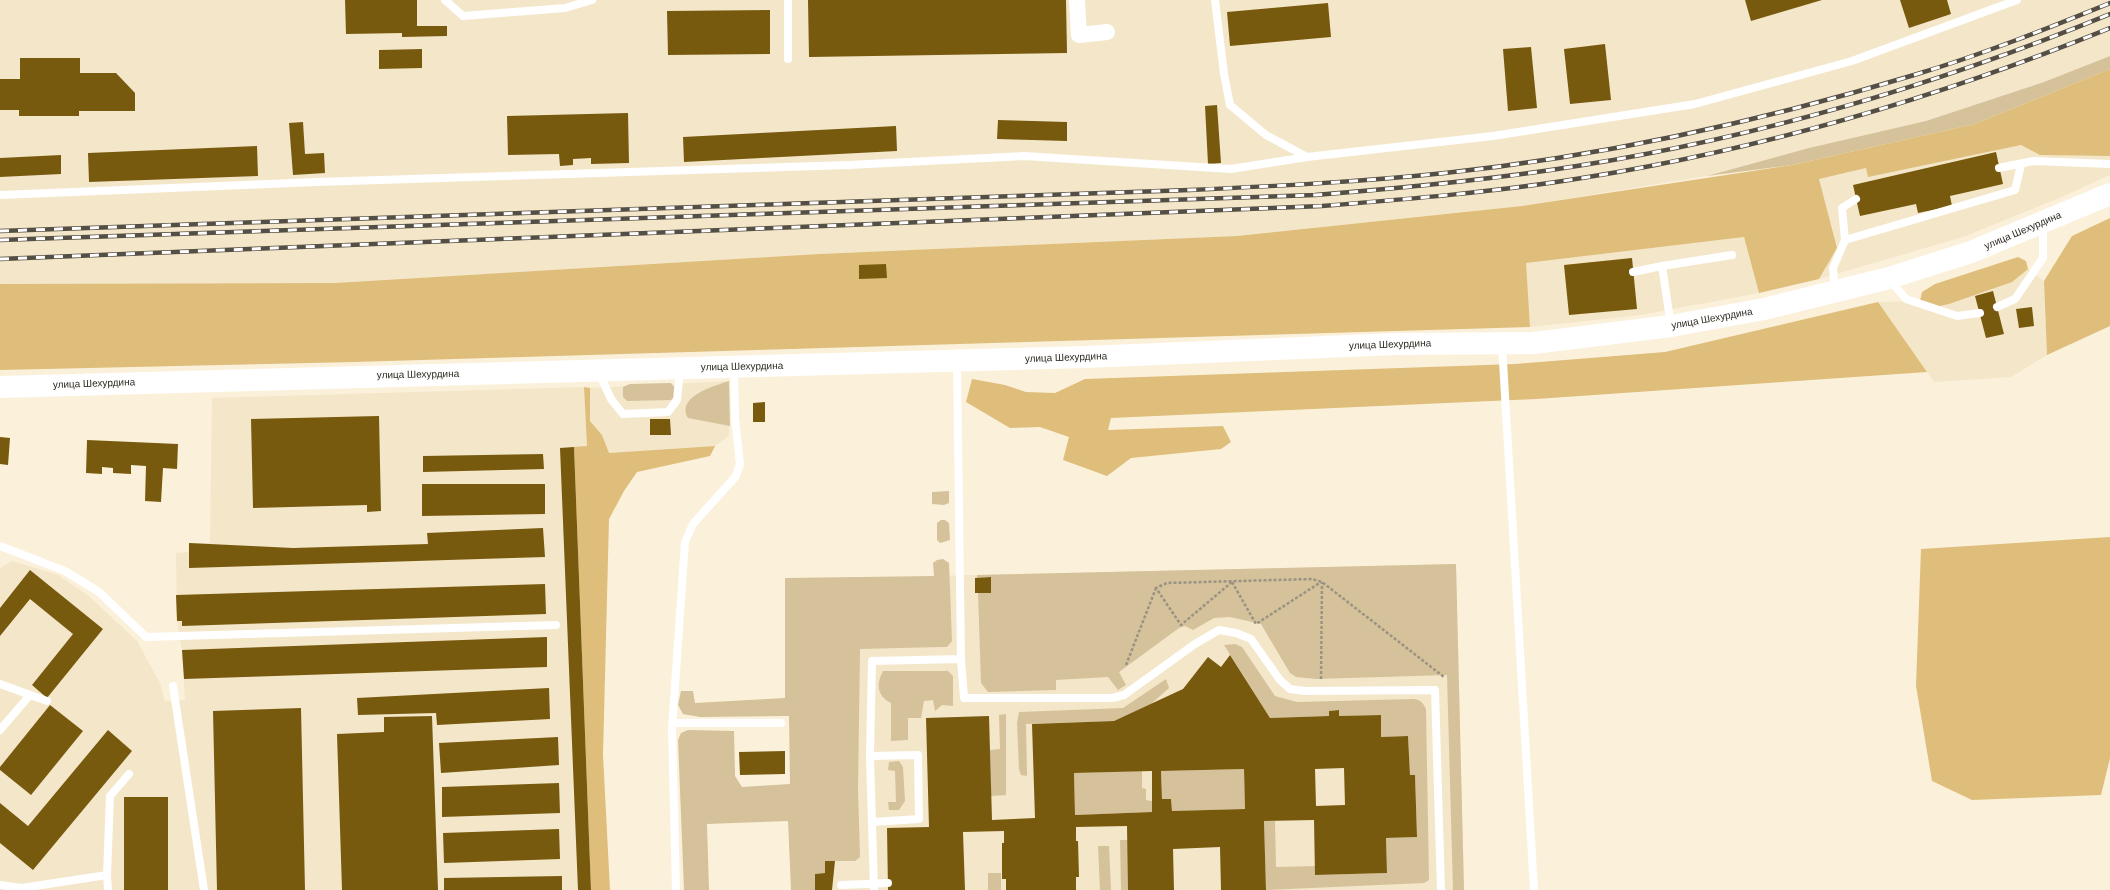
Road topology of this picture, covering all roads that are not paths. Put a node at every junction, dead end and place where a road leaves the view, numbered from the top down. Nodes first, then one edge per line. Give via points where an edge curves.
1 (445, 0) edge
2 (592, 0) edge
3 (788, 0) edge
4 (1077, 0) edge
5 (1216, 0) edge
6 (2016, 0) edge
7 (1107, 32) dead end
8 (788, 59) dead end
9 (1307, 157) junction
10 (2110, 164) edge
11 (2021, 165) junction
12 (1999, 168) dead end
13 (2110, 194) edge
14 (0, 195) edge
15 (1856, 199) dead end
16 (2043, 223) junction
17 (1845, 240) junction
18 (1732, 255) dead end
19 (1662, 266) junction
20 (1633, 272) dead end
21 (1889, 278) junction
22 (1835, 292) junction
23 (1997, 307) dead end
24 (1980, 313) dead end
25 (1671, 326) junction
26 (1502, 343) junction
27 (957, 361) junction
28 (734, 368) junction
29 (680, 369) junction
30 (598, 370) junction
31 (0, 387) edge
32 (0, 546) edge
33 (556, 625) dead end
34 (961, 659) junction
35 (0, 684) edge
36 (173, 686) dead end
37 (30, 695) junction
38 (47, 701) dead end
39 (672, 723) junction
40 (781, 723) dead end
41 (0, 730) edge
42 (870, 756) junction
43 (129, 774) dead end
44 (872, 822) junction
45 (107, 875) junction
46 (888, 883) dead end
47 (0, 885) edge
48 (841, 885) dead end
49 (874, 887) edge
50 (21, 889) edge
51 (108, 890) edge
52 (204, 890) edge
53 (676, 890) edge
54 (1441, 890) edge
55 (1534, 890) edge

1 - 2 lane via 463,16 565,8
3 - 8 lane
4 - 7 street via 1079,35
5 - 9 lane via 1230,105 1266,135
6 - 9 lane via 1852,61 1695,104 1493,136
9 - 14 lane via 1231,169 1024,156 842,166 317,182
10 - 11 lane via 2033,161
11 - 12 lane
11 - 17 lane via 2015,190
13 - 16 main road, улица Шехурдина
15 - 17 lane via 1842,208
16 - 21 main road, улица Шехурдина via 1971,252
16 - 23 lane via 2043,258 2015,299
17 - 22 lane via 1833,268
18 - 19 lane
19 - 20 lane
19 - 25 lane
21 - 22 main road, улица Шехурдина
21 - 24 lane via 1906,299 1957,316
22 - 25 main road, улица Шехурдина via 1764,309
25 - 26 main road, улица Шехурдина via 1534,343
26 - 27 main road, улица Шехурдина via 1396,344
26 - 55 lane
27 - 28 main road, улица Шехурдина
27 - 34 lane
28 - 29 main road, улица Шехурдина
28 - 39 lane via 735,418 740,464 736,476 693,524 685,542
29 - 30 main road, улица Шехурдина
29 - 30 lane via 677,400 668,412 623,414 611,399
30 - 31 main road, улица Шехурдина
32 - 33 lane via 65,571 99,592 146,637
34 - 42 lane via 872,661
34 - 54 lane via 964,698 1112,698 1129,691 1219,630 1251,639 1280,680 1290,689 1435,690
35 - 37 lane
36 - 52 lane
37 - 38 lane
37 - 41 lane
39 - 40 lane
39 - 53 lane
42 - 44 lane
42 - 44 lane via 918,755 919,819
43 - 45 lane via 110,796
44 - 49 lane
45 - 50 lane
45 - 51 lane
46 - 49 lane
47 - 50 lane
48 - 49 lane

